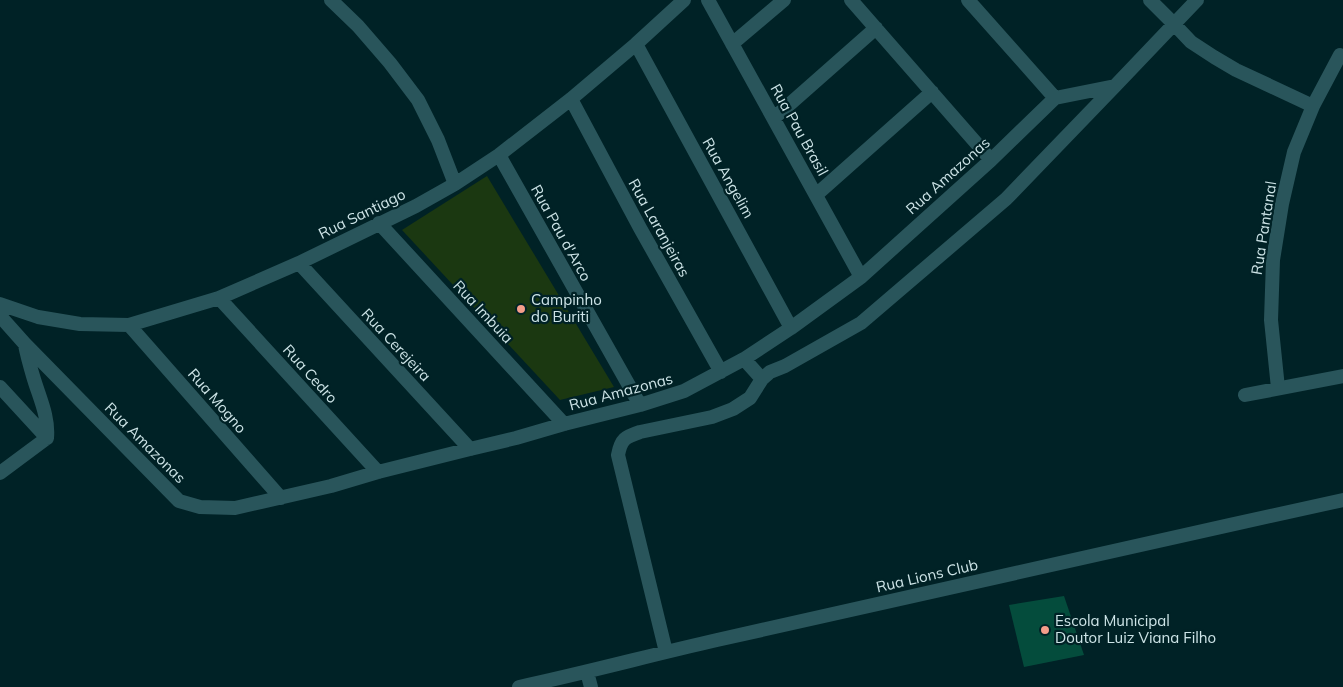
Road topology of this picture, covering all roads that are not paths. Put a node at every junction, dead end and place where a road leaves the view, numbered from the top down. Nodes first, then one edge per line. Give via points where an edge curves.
1 (331, 0) edge
2 (684, 0) edge
3 (708, 0) edge
4 (784, 0) edge
5 (851, 0) edge
6 (968, 0) edge
7 (1150, 0) edge
8 (1198, 0) edge
9 (1174, 24) junction
10 (876, 28) junction
11 (636, 44) junction
12 (732, 44) junction
13 (1340, 55) dead end
14 (1115, 86) junction
15 (932, 92) junction
16 (1055, 98) junction
17 (571, 99) junction
18 (1313, 106) junction
19 (774, 118) junction
20 (499, 155) junction
21 (991, 160) junction
22 (455, 184) junction
23 (816, 195) junction
24 (379, 223) junction
25 (299, 263) junction
26 (861, 277) junction
27 (219, 298) junction
28 (0, 304) edge
29 (0, 316) edge
30 (129, 325) junction
31 (791, 328) junction
32 (25, 344) junction
33 (744, 359) junction
34 (721, 372) junction
35 (1343, 376) edge
36 (762, 379) junction
37 (0, 386) edge
38 (1278, 388) junction
39 (1245, 395) dead end
40 (640, 405) junction
41 (564, 424) junction
42 (47, 438) junction
43 (470, 449) junction
44 (378, 472) junction
45 (0, 473) edge
46 (281, 498) junction
47 (1343, 500) edge
48 (666, 652) junction
49 (587, 672) junction
50 (519, 687) edge
51 (591, 687) edge

1 - 22 street via 358,26 418,100
2 - 11 street, Rua Santiago
3 - 12 street, Rua Pau Brasil
4 - 12 street
5 - 10 street
6 - 16 street
7 - 9 street
8 - 9 street
9 - 14 street
9 - 18 street via 1191,42 1236,70
10 - 15 street
10 - 19 street
11 - 17 street, Rua Santiago
11 - 31 street, Rua Angelim
12 - 19 street, Rua Pau Brasil
13 - 18 street, Rua Pantanal
14 - 16 street
14 - 36 street via 1006,199 862,323
15 - 21 street
15 - 23 street
16 - 21 street, Rua Amazonas
17 - 20 street, Rua Santiago
17 - 34 street, Rua Laranjeiras
18 - 38 street, Rua Pantanal via 1294,152 1273,260 1272,320
19 - 23 street, Rua Pau Brasil
20 - 22 street, Rua Santiago
20 - 40 street, Rua Pau d'Arco
21 - 26 street, Rua Amazonas
22 - 24 street, Rua Santiago
23 - 26 street, Rua Pau Brasil
24 - 25 street, Rua Santiago
24 - 41 street, Rua Imbuia
25 - 27 street, Rua Santiago
25 - 43 street, Rua Cerejeira
26 - 31 street, Rua Amazonas
27 - 30 street, Rua Santiago
27 - 44 street, Rua Cedro
28 - 30 street, Rua Santiago via 38,317 80,324
29 - 32 street, Rua Amazonas
30 - 46 street, Rua Mogno
31 - 33 street, Rua Amazonas
32 - 42 street via 46,416
32 - 46 street, Rua Amazonas via 179,501 200,507 235,508
33 - 34 street, Rua Amazonas
33 - 36 street
34 - 40 street, Rua Amazonas via 684,391
35 - 38 street
36 - 48 street via 750,398 733,409 712,418 640,432 620,443 618,455
37 - 42 street
38 - 39 street
40 - 41 street, Rua Amazonas
41 - 43 street, Rua Amazonas
42 - 45 street
43 - 44 street, Rua Amazonas
44 - 46 street, Rua Amazonas
47 - 48 street, Rua Lions Club
48 - 49 street, Rua Lions Club
49 - 50 street, Rua Lions Club
49 - 51 street

